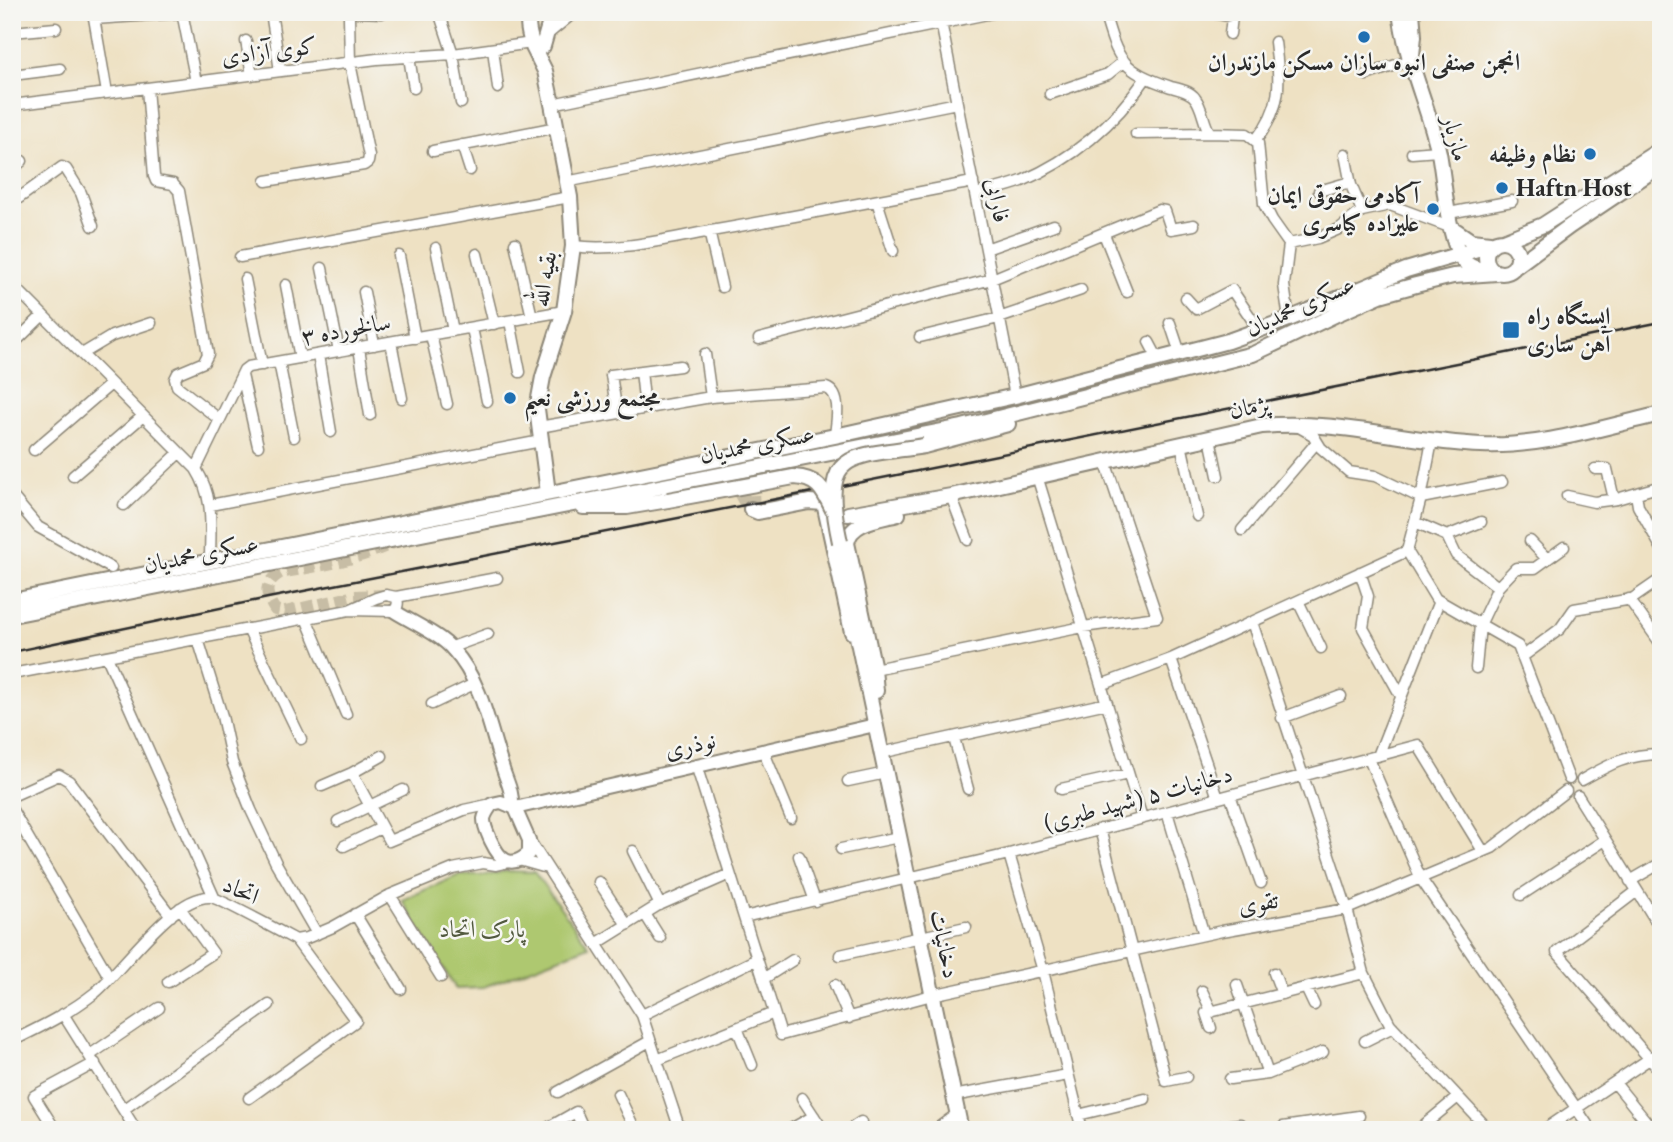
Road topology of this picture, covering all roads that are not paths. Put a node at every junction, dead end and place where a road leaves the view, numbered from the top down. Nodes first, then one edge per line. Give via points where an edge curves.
1 (182, 12) edge
2 (271, 12) edge
3 (351, 12) edge
4 (357, 12) edge
5 (439, 12) edge
6 (585, 12) edge
7 (997, 12) edge
8 (1104, 12) edge
9 (1208, 12) edge
10 (1400, 12) edge
11 (1412, 12) edge
12 (382, 13) edge
13 (535, 13) edge
14 (571, 15) junction
15 (93, 16) edge
16 (941, 18) edge
17 (56, 28) dead end
18 (1408, 30) junction
19 (12, 32) edge
20 (1230, 34) dead end
21 (547, 35) junction
22 (246, 41) dead end
23 (1275, 42) dead end
24 (533, 45) junction
25 (493, 49) junction
26 (453, 54) junction
27 (409, 57) junction
28 (1411, 60) junction
29 (1124, 61) junction
30 (350, 63) junction
31 (60, 69) dead end
32 (280, 71) junction
33 (545, 71) junction
34 (12, 75) edge
35 (253, 75) junction
36 (1366, 75) dead end
37 (1146, 78) junction
38 (196, 82) junction
39 (147, 88) junction
40 (414, 88) dead end
41 (498, 88) dead end
42 (107, 93) junction
43 (1050, 94) dead end
44 (461, 103) dead end
45 (957, 103) junction
46 (552, 104) junction
47 (12, 105) edge
48 (556, 127) junction
49 (1210, 133) junction
50 (1136, 134) dead end
51 (1256, 140) junction
52 (462, 145) junction
53 (1661, 149) edge
54 (433, 151) dead end
55 (1438, 151) junction
56 (1412, 153) dead end
57 (1345, 154) dead end
58 (22, 162) dead end
59 (1661, 165) edge
60 (12, 169) edge
61 (470, 170) dead end
62 (266, 181) dead end
63 (1350, 181) junction
64 (566, 182) junction
65 (973, 183) junction
66 (1319, 191) dead end
67 (975, 194) junction
68 (569, 197) junction
69 (877, 201) junction
70 (1512, 201) dead end
71 (12, 203) edge
72 (1362, 211) junction
73 (1449, 213) junction
74 (1054, 225) dead end
75 (1194, 225) dead end
76 (93, 226) dead end
77 (1452, 228) junction
78 (709, 231) junction
79 (1104, 234) junction
80 (515, 243) dead end
81 (1496, 243) junction
82 (1289, 244) junction
83 (573, 246) junction
84 (436, 248) dead end
85 (986, 249) junction
86 (893, 251) dead end
87 (477, 254) dead end
88 (1460, 254) junction
89 (399, 256) dead end
90 (240, 257) dead end
91 (1516, 266) junction
92 (321, 268) dead end
93 (1496, 272) junction
94 (245, 279) dead end
95 (992, 279) junction
96 (12, 284) edge
97 (286, 285) dead end
98 (722, 287) dead end
99 (1081, 290) dead end
100 (364, 292) dead end
101 (1127, 292) dead end
102 (1186, 298) dead end
103 (564, 312) junction
104 (43, 315) junction
105 (532, 317) junction
106 (999, 318) junction
107 (1289, 319) junction
108 (510, 321) junction
109 (151, 323) dead end
110 (1170, 323) dead end
111 (494, 324) junction
112 (472, 328) junction
113 (1259, 330) junction
114 (453, 331) junction
115 (430, 335) junction
116 (920, 337) dead end
117 (415, 338) junction
118 (759, 339) dead end
119 (391, 342) junction
120 (1149, 342) dead end
121 (12, 345) edge
122 (374, 345) junction
123 (359, 348) junction
124 (339, 351) junction
125 (1180, 353) junction
126 (82, 354) junction
127 (705, 354) dead end
128 (317, 355) junction
129 (300, 358) junction
130 (1158, 359) junction
131 (279, 362) junction
132 (262, 365) junction
133 (680, 366) dead end
134 (641, 371) junction
135 (520, 372) dead end
136 (242, 375) junction
137 (111, 384) junction
138 (1015, 396) junction
139 (711, 397) junction
140 (401, 398) dead end
141 (486, 401) dead end
142 (447, 404) dead end
143 (1051, 406) junction
144 (645, 408) junction
145 (617, 413) junction
146 (1017, 413) junction
147 (1661, 414) edge
148 (370, 415) dead end
149 (143, 416) junction
150 (220, 420) junction
151 (1292, 423) junction
152 (962, 427) junction
153 (331, 432) dead end
154 (540, 434) junction
155 (835, 436) junction
156 (294, 437) dead end
157 (1210, 438) junction
158 (1432, 441) junction
159 (1317, 442) junction
160 (1181, 444) junction
161 (258, 446) dead end
162 (34, 450) dead end
163 (179, 453) junction
164 (1105, 461) junction
165 (781, 468) dead end
166 (195, 469) junction
167 (1595, 470) dead end
168 (73, 476) dead end
169 (1037, 476) junction
170 (1218, 476) dead end
171 (723, 480) dead end
172 (1502, 482) dead end
173 (1661, 486) edge
174 (624, 493) junction
175 (1636, 494) junction
176 (12, 496) edge
177 (947, 496) junction
178 (1567, 496) dead end
179 (1421, 498) junction
180 (1615, 499) junction
181 (551, 500) junction
182 (124, 505) dead end
183 (210, 505) junction
184 (829, 507) junction
185 (751, 509) dead end
186 (848, 514) dead end
187 (1197, 516) dead end
188 (1415, 522) junction
189 (1481, 522) dead end
190 (1242, 530) dead end
191 (1447, 536) junction
192 (968, 540) dead end
193 (1530, 541) dead end
194 (1564, 547) dead end
195 (1661, 547) edge
196 (1407, 551) junction
197 (1547, 559) junction
198 (210, 561) junction
199 (111, 568) dead end
200 (1360, 572) junction
201 (497, 578) dead end
202 (1661, 579) edge
203 (1498, 587) junction
204 (396, 597) junction
205 (1629, 599) junction
206 (12, 601) edge
207 (1298, 601) junction
208 (1439, 601) junction
209 (349, 610) junction
210 (394, 611) junction
211 (12, 615) edge
212 (306, 618) junction
213 (1252, 622) junction
214 (1480, 625) junction
215 (1083, 627) junction
216 (248, 629) junction
217 (488, 634) dead end
218 (198, 639) junction
219 (1661, 644) edge
220 (452, 647) junction
221 (1321, 648) dead end
222 (107, 656) junction
223 (1522, 657) junction
224 (1171, 659) junction
225 (1476, 668) dead end
226 (874, 669) junction
227 (12, 674) edge
228 (474, 684) junction
229 (1101, 685) junction
230 (1340, 696) dead end
231 (1402, 696) junction
232 (1107, 703) junction
233 (432, 704) dead end
234 (873, 704) junction
235 (346, 714) dead end
236 (1282, 718) junction
237 (875, 725) junction
238 (954, 738) junction
239 (301, 739) dead end
240 (763, 750) junction
241 (885, 752) junction
242 (1661, 754) edge
243 (382, 756) dead end
244 (1373, 757) junction
245 (696, 765) junction
246 (503, 769) junction
247 (886, 770) junction
248 (352, 773) junction
249 (1128, 774) junction
250 (1302, 776) junction
251 (1569, 779) junction
252 (1582, 780) junction
253 (848, 781) dead end
254 (322, 786) dead end
255 (968, 789) dead end
256 (1061, 789) dead end
257 (403, 790) dead end
258 (1566, 791) junction
259 (1230, 795) junction
260 (12, 796) edge
261 (1578, 796) junction
262 (1218, 798) junction
263 (492, 804) junction
264 (369, 806) junction
265 (513, 807) junction
266 (12, 810) edge
267 (464, 810) junction
268 (1167, 812) junction
269 (792, 818) dead end
270 (1142, 818) junction
271 (338, 821) dead end
272 (485, 822) junction
273 (382, 828) junction
274 (1100, 830) junction
275 (899, 837) junction
276 (529, 840) junction
277 (1605, 840) junction
278 (344, 846) dead end
279 (841, 849) dead end
280 (633, 851) dead end
281 (1483, 851) junction
282 (497, 854) junction
283 (1009, 854) junction
284 (799, 856) dead end
285 (514, 861) junction
286 (483, 863) junction
287 (1661, 863) edge
288 (547, 868) junction
289 (730, 874) junction
290 (908, 879) junction
291 (1421, 879) junction
292 (1630, 881) junction
293 (599, 882) dead end
294 (1261, 883) dead end
295 (1637, 891) junction
296 (390, 895) junction
297 (1521, 895) dead end
298 (214, 897) junction
299 (815, 901) junction
300 (660, 905) junction
301 (180, 908) junction
302 (1346, 909) junction
303 (355, 914) junction
304 (645, 914) junction
305 (171, 916) junction
306 (744, 917) junction
307 (627, 925) junction
308 (966, 927) dead end
309 (1661, 929) edge
310 (317, 934) junction
311 (1204, 935) junction
312 (920, 937) junction
313 (660, 938) dead end
314 (296, 940) junction
315 (596, 944) junction
316 (1131, 951) junction
317 (840, 955) dead end
318 (757, 959) junction
319 (793, 960) dead end
320 (1043, 971) junction
321 (1364, 973) junction
322 (1274, 974) dead end
323 (441, 977) dead end
324 (110, 978) junction
325 (763, 979) junction
326 (168, 982) dead end
327 (835, 985) dead end
328 (1237, 985) dead end
329 (1306, 988) junction
330 (401, 989) dead end
331 (1202, 991) dead end
332 (1282, 994) junction
333 (932, 995) junction
334 (1244, 1004) junction
335 (269, 1005) dead end
336 (1314, 1005) dead end
337 (159, 1008) dead end
338 (774, 1013) junction
339 (1209, 1013) junction
340 (63, 1014) junction
341 (642, 1015) junction
342 (849, 1018) junction
343 (1392, 1027) junction
344 (737, 1028) junction
345 (1211, 1028) dead end
346 (12, 1041) edge
347 (650, 1041) junction
348 (1365, 1041) dead end
349 (1661, 1051) edge
350 (1324, 1052) dead end
351 (93, 1059) junction
352 (1650, 1059) junction
353 (656, 1060) junction
354 (752, 1065) dead end
355 (1661, 1072) edge
356 (1268, 1074) junction
357 (1068, 1075) junction
358 (1186, 1077) dead end
359 (1230, 1079) dead end
360 (1615, 1083) junction
361 (558, 1092) dead end
362 (618, 1094) dead end
363 (953, 1096) junction
364 (1458, 1097) junction
365 (249, 1098) dead end
366 (802, 1098) dead end
367 (1145, 1099) dead end
368 (1576, 1108) junction
369 (124, 1109) junction
370 (957, 1114) junction
371 (1078, 1115) junction
372 (12, 1116) edge
373 (814, 1116) junction
374 (1359, 1116) dead end
375 (861, 1122) dead end
376 (1240, 1124) dead end
377 (1283, 1127) dead end
378 (54, 1128) dead end
379 (1298, 1128) edge
380 (679, 1129) edge
381 (791, 1129) edge
382 (20, 1130) edge
383 (136, 1130) edge
384 (544, 1130) edge
385 (584, 1130) edge
386 (635, 1130) edge
387 (823, 1130) edge
388 (849, 1130) edge
389 (935, 1130) edge
390 (961, 1130) edge
391 (1082, 1130) edge
392 (1217, 1130) edge
393 (1418, 1130) edge
394 (1489, 1130) edge
395 (1544, 1130) edge
396 (1591, 1130) edge
397 (1653, 1130) edge

1 - 15 street
1 - 38 street
2 - 32 street
3 - 30 street
4 - 12 street
5 - 26 street
6 - 14 street
7 - 16 street
8 - 29 street via 1115,50
9 - 20 street via 1232,17
10 - 18 main road, مازیار
11 - 18 main road, مازیار
13 - 14 street
13 - 21 main road via 549,19
13 - 24 main road via 528,28
14 - 21 street
15 - 42 street
16 - 45 street, فارابی
16 - 46 street
17 - 19 street
18 - 28 main road, مازیار
21 - 24 main road via 543,46
21 - 33 main road
22 - 35 street
23 - 51 street via 1279,90 1271,120
24 - 25 street, کوی آزادی
24 - 33 main road
25 - 26 street, کوی آزادی
25 - 41 street
26 - 27 street, کوی آزادی
26 - 44 street
27 - 30 street, کوی آزادی
27 - 40 street
28 - 36 street
28 - 55 main road, مازیار
29 - 37 street
29 - 43 street via 1108,74
30 - 32 street, کوی آزادی
30 - 62 street via 368,162
31 - 34 street
32 - 35 street, کوی آزادی
33 - 46 main road, بقیه الله
35 - 38 street, کوی آزادی
37 - 49 street via 1195,98
37 - 67 street via 1098,134 1059,162 1020,181
38 - 39 street, کوی آزادی
39 - 42 street, کوی آزادی
39 - 150 street via 156,181 173,184 179,191 207,359 175,379 177,386
42 - 47 street, کوی آزادی
45 - 64 street
45 - 65 street, فارابی
46 - 48 main road, بقیه الله
48 - 52 street
48 - 64 main road, بقیه الله
49 - 50 street
49 - 51 street via 1247,134
51 - 82 street via 1264,204
52 - 54 street
52 - 61 street
53 - 81 main road, عسکری محمدیان via 1543,225
55 - 56 street
55 - 73 main road, مازیار
57 - 63 street
58 - 60 street
59 - 91 main road
63 - 66 street
63 - 72 street
64 - 68 main road, بقیه الله
65 - 67 street, فارابی
65 - 69 street
67 - 85 street, فارابی
68 - 83 main road, بقیه الله
68 - 90 street
69 - 78 street
69 - 86 street
70 - 73 street
71 - 76 street via 62,167 81,193
72 - 77 street via 1390,205
72 - 82 street via 1339,229
73 - 77 main road, مازیار
74 - 85 street
75 - 79 street via 1171,229 1163,209
77 - 81 main road via 1471,241
77 - 88 main road, مازیار
78 - 83 street via 622,246
78 - 98 street
79 - 95 street
79 - 101 street
80 - 105 street
81 - 88 main road, عسکری محمدیان
81 - 91 main road via 1511,244 1517,250
81 - 93 main road via 1486,258
82 - 107 street via 1284,285
83 - 103 main road, بقیه الله
84 - 114 street
85 - 95 street, فارابی
87 - 111 street
88 - 93 main road via 1473,268
88 - 107 main road, عسکری محمدیان via 1406,270
89 - 117 street
91 - 93 main road via 1506,274
92 - 124 street
93 - 143 main road, عسکری محمدیان via 1453,276 1380,295 1253,354
94 - 132 street
95 - 106 street, فارابی
95 - 118 street
96 - 104 street
97 - 129 street
99 - 106 street
100 - 122 street
102 - 113 street via 1196,309 1232,289
103 - 105 street, سالخورده ۳
103 - 154 main road, بقیه الله via 543,377 537,409
104 - 121 street
104 - 126 street
105 - 108 street, سالخورده ۳
106 - 116 street
106 - 138 street, فارابی
107 - 113 main road, عسکری محمدیان
108 - 111 street, سالخورده ۳
108 - 135 street
109 - 126 street via 112,335
110 - 125 street
111 - 112 street, سالخورده ۳
112 - 114 street, سالخورده ۳
112 - 141 street
113 - 125 main road, عسکری محمدیان
114 - 115 street, سالخورده ۳
115 - 117 street, سالخورده ۳
115 - 142 street
117 - 119 street, سالخورده ۳
119 - 122 street, سالخورده ۳
119 - 140 street
120 - 130 street
122 - 123 street, سالخورده ۳
123 - 124 street, سالخورده ۳
123 - 148 street
124 - 128 street, سالخورده ۳
125 - 130 main road, عسکری محمدیان
126 - 137 street
127 - 139 street
128 - 129 street, سالخورده ۳
128 - 153 street
129 - 131 street, سالخورده ۳
130 - 138 main road, عسکری محمدیان
131 - 132 street, سالخورده ۳
131 - 156 street
132 - 136 street, سالخورده ۳ via 248,367
133 - 134 street
134 - 144 street
134 - 145 street via 611,375
136 - 150 street
136 - 161 street
137 - 149 street
137 - 162 street
138 - 146 main road
138 - 155 main road, عسکری محمدیان
139 - 144 street
139 - 155 street via 826,388 836,396
143 - 146 main road, عسکری محمدیان
143 - 184 main road, bridge via 989,430 848,461 840,467
144 - 145 street
145 - 154 street
146 - 152 main road, عسکری محمدیان
147 - 158 main road, پژمان via 1538,442 1482,446
149 - 163 street
149 - 168 street
150 - 166 street
151 - 157 main road, پژمان
151 - 158 main road, پژمان
151 - 159 street
152 - 165 main road via 947,435
152 - 174 main road, عسکری محمدیان
154 - 181 main road, بقیه الله
154 - 183 street
155 - 181 main road, عسکری محمدیان
157 - 160 main road, پژمان
157 - 170 street
158 - 179 street
159 - 179 street via 1349,472 1375,476
159 - 190 street
160 - 164 main road, پژمان
160 - 187 street
163 - 166 street
163 - 182 street
164 - 169 main road, پژمان
164 - 215 street via 1157,617
166 - 183 street via 206,486
167 - 180 street via 1607,469
169 - 177 main road, پژمان
169 - 215 street
171 - 174 main road via 631,497
172 - 179 street
173 - 175 street
174 - 181 main road, عسکری محمدیان
175 - 180 street
175 - 195 street
176 - 199 street via 38,527
177 - 186 main road, پژمان
177 - 192 street
177 - 226 main road via 933,505 863,524 848,535
178 - 180 street via 1594,502
179 - 188 street
181 - 184 main road, bridge via 627,507 794,477 822,488
181 - 198 main road, عسکری محمدیان
181 - 211 main road, عسکری محمدیان
183 - 198 street
184 - 185 main road via 809,502 758,512
184 - 234 main road, دخانیات, bridge
184 - 234 main road via 863,687
188 - 191 street
188 - 196 street
189 - 191 street
191 - 203 street via 1456,555
193 - 197 street
194 - 197 street
196 - 200 street
196 - 208 street
197 - 203 street via 1535,568 1516,568
198 - 206 main road, عسکری محمدیان
200 - 207 street
200 - 231 street via 1368,596 1363,628
201 - 204 street
202 - 205 street
203 - 214 street
204 - 209 street via 386,595
204 - 210 street
205 - 219 street
205 - 223 street via 1574,609 1560,629
207 - 213 street
207 - 221 street
208 - 214 street
208 - 231 street
209 - 210 street
209 - 212 street
210 - 220 street
212 - 216 street
212 - 235 street
213 - 224 street
213 - 236 street
214 - 223 street via 1518,646
214 - 225 street
215 - 226 street
215 - 229 street
216 - 218 street
216 - 239 street
217 - 220 street
218 - 222 street
218 - 310 street via 246,798
220 - 228 street
222 - 227 street
222 - 298 street
223 - 251 street
224 - 229 street
224 - 262 street
226 - 234 main road
228 - 233 street
228 - 246 street
229 - 232 street
230 - 236 street
231 - 244 street
232 - 238 street
232 - 249 street
234 - 237 main road, دخانیات
234 - 241 main road, دخانیات
236 - 250 street
237 - 240 street, نوذری
237 - 247 main road, دخانیات
238 - 241 street
238 - 255 street
240 - 245 street, نوذری
240 - 269 street
241 - 247 main road, دخانیات
242 - 252 street via 1615,761
243 - 248 street
244 - 250 street, دخانیات ۵ (شهید طبری)
244 - 281 street, دخانیات ۵ (شهید طبری) via 1418,745
244 - 291 street
245 - 265 street, نوذری
245 - 289 street
246 - 263 street via 503,783
246 - 265 street
247 - 253 street
247 - 275 main road, دخانیات
248 - 254 street
248 - 264 street
249 - 256 street
249 - 270 street
250 - 259 street, دخانیات ۵ (شهید طبری)
250 - 302 street
251 - 252 street
251 - 258 street
252 - 261 street via 1584,789
257 - 264 street
258 - 261 street
258 - 281 street, تقوی
259 - 262 street, دخانیات ۵ (شهید طبری)
259 - 294 street
260 - 305 street via 59,775 69,781
261 - 277 street
262 - 268 street, دخانیات ۵ (شهید طبری)
263 - 265 street, نوذری
263 - 267 street
263 - 272 street
264 - 271 street
264 - 273 street
265 - 276 street
266 - 324 street
267 - 272 street
267 - 273 street via 389,841
268 - 270 street, دخانیات ۵ (شهید طبری)
268 - 311 street
270 - 274 street, دخانیات ۵ (شهید طبری)
272 - 282 street
273 - 278 street
274 - 283 street, دخانیات ۵ (شهید طبری)
274 - 316 street
275 - 279 street
275 - 290 main road, دخانیات
276 - 285 street via 529,853
276 - 288 street
277 - 292 street
277 - 297 street
280 - 300 street
281 - 291 street, تقوی
282 - 285 street
282 - 286 street
283 - 290 street, دخانیات ۵ (شهید طبری)
283 - 320 street
284 - 299 street
285 - 286 street
285 - 288 street
286 - 296 street via 453,869
287 - 292 street
288 - 315 street
289 - 300 street
289 - 306 street
290 - 299 street, دخانیات ۵ (شهید طبری)
290 - 312 main road, دخانیات
291 - 302 street, تقوی
291 - 368 street
292 - 295 street
293 - 307 street
295 - 309 street
295 - 352 street via 1557,952
296 - 303 street
296 - 323 street
298 - 301 street, اتحاد via 197,898
298 - 314 street, اتحاد
299 - 306 street, دخانیات ۵ (شهید طبری)
300 - 304 street
301 - 305 street, اتحاد
301 - 326 street via 213,953
302 - 311 street, تقوی
302 - 321 street
303 - 310 street
303 - 330 street
304 - 307 street
304 - 313 street
305 - 324 street, اتحاد
306 - 318 street
307 - 315 street
308 - 312 street
310 - 314 street
311 - 316 street, تقوی
312 - 317 street
312 - 333 main road, دخانیات
314 - 365 street via 356,1021
315 - 341 street
316 - 320 street, تقوی
316 - 358 street via 1166,1081
318 - 325 street
318 - 341 street
319 - 325 street
320 - 333 street, تقوی
320 - 357 street
321 - 329 street
321 - 343 street
322 - 332 street
324 - 340 street, اتحاد
325 - 338 street
327 - 342 street
328 - 334 street
329 - 332 street
329 - 336 street
331 - 339 street
332 - 334 street
333 - 342 street, تقوی
333 - 363 main road, دخانیات
334 - 339 street
334 - 356 street
335 - 369 street
337 - 351 street
338 - 342 street, تقوی via 781,1035
338 - 344 street
339 - 345 street
340 - 346 street, اتحاد
340 - 351 street
341 - 347 street
343 - 348 street
343 - 364 street
344 - 353 street
344 - 354 street
347 - 353 street
347 - 361 street
349 - 352 street
350 - 356 street
351 - 369 street
351 - 378 street via 34,1096
352 - 355 street
352 - 360 street
353 - 380 street
356 - 359 street
357 - 363 street
357 - 371 street
360 - 368 street
360 - 397 street
362 - 386 street
363 - 370 main road, دخانیات
364 - 393 street
364 - 394 street
366 - 373 street
367 - 371 street
368 - 395 street
368 - 396 street
369 - 383 street
370 - 389 street
370 - 390 main road, دخانیات
371 - 391 street
372 - 382 street
373 - 381 street
373 - 387 street
374 - 379 street
375 - 388 street
376 - 392 street
377 - 379 street
384 - 385 street via 576,1112

